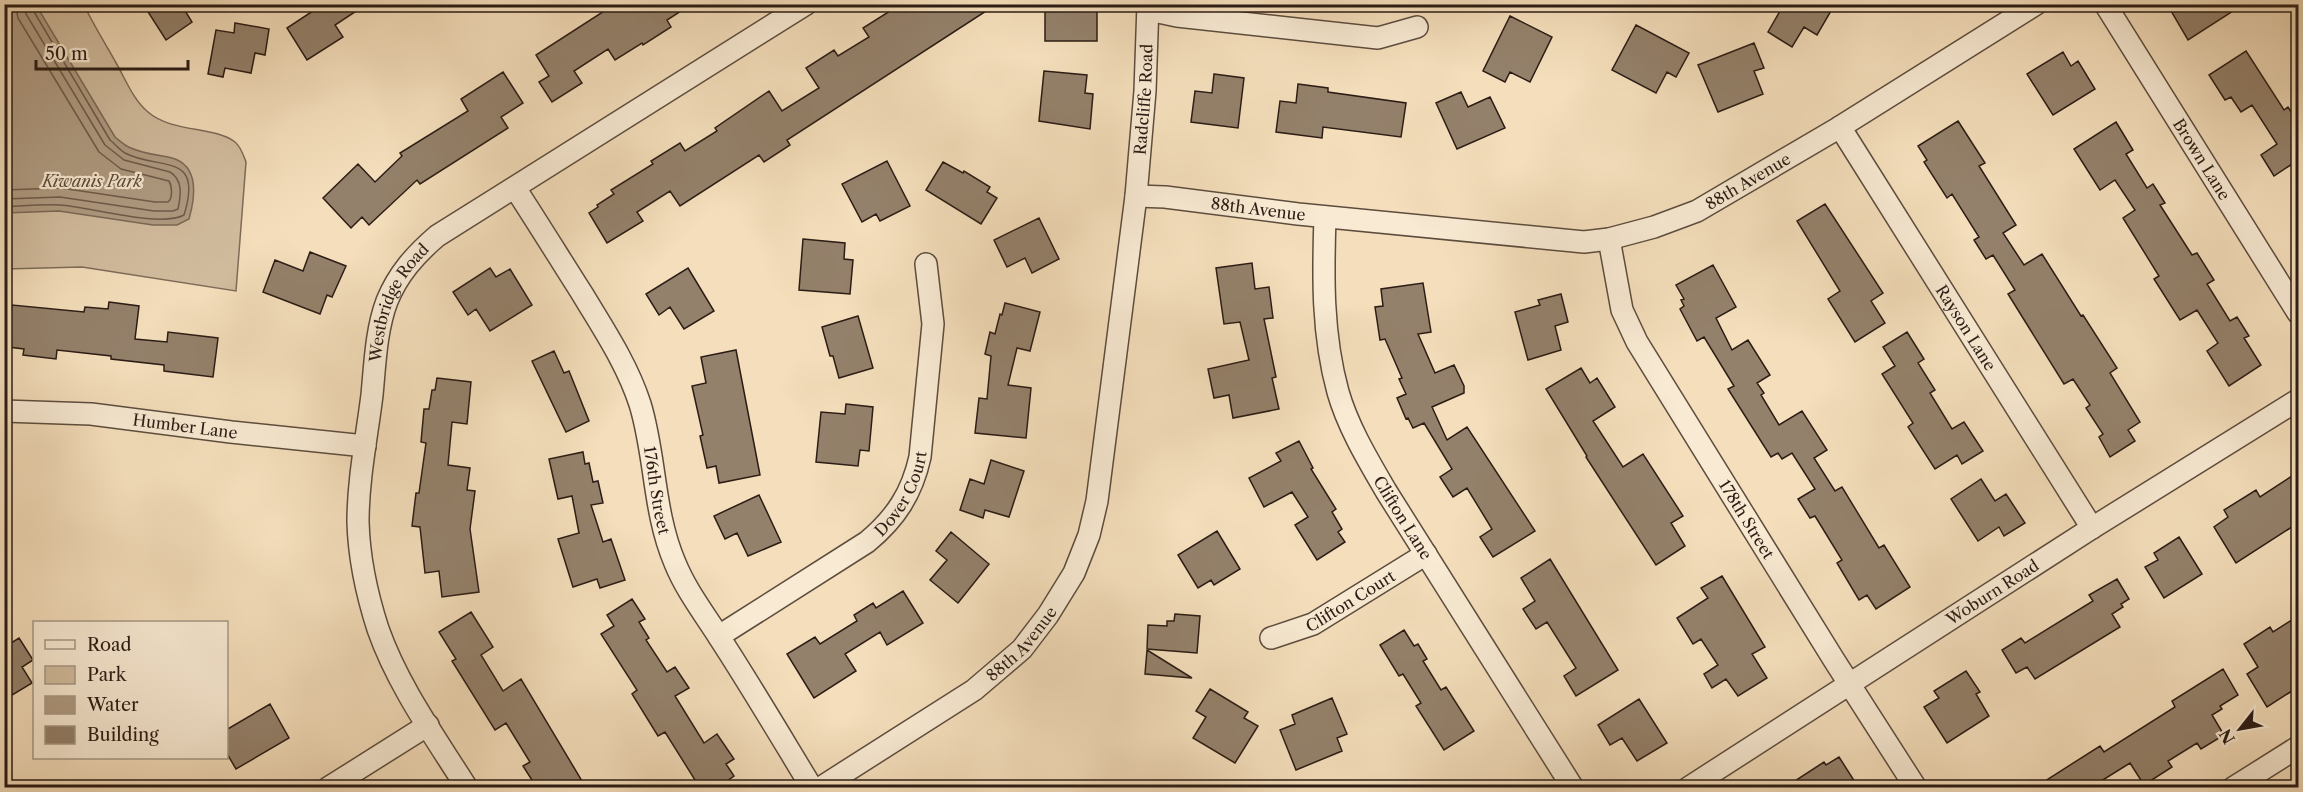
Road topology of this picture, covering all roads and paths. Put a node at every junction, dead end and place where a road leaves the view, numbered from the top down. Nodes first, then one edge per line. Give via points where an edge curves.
1 (806, 4) edge
2 (2036, 4) edge
3 (2105, 4) edge
4 (1148, 7) edge
5 (1417, 27) dead end
6 (1840, 127) junction
7 (515, 188) junction
8 (1136, 196) junction
9 (1324, 217) junction
10 (1609, 239) junction
11 (926, 264) dead end
12 (2298, 313) edge
13 (2298, 400) edge
14 (4, 411) edge
15 (365, 446) junction
16 (2092, 528) junction
17 (1426, 554) junction
18 (719, 636) junction
19 (1271, 638) dead end
20 (1849, 684) junction
21 (428, 725) junction
22 (2298, 747) edge
23 (2247, 784) edge
24 (328, 788) edge
25 (467, 788) edge
26 (812, 788) edge
27 (820, 788) edge
28 (1573, 788) edge
29 (1688, 788) edge
30 (1916, 788) edge

1 - 7 street, Westbridge Road
2 - 6 street, 88th Avenue
3 - 12 street, Brown Lane
4 - 5 street via 1177,16 1378,38
4 - 8 street, Radcliffe Road
6 - 10 street, 88th Avenue via 1697,211
6 - 16 street, Rayson Lane
7 - 15 street, Westbridge Road via 436,236 399,276 380,325
7 - 18 street, 176th Street via 624,366 640,404 657,502 674,561 687,589
8 - 9 street, 88th Avenue
8 - 27 street, 88th Avenue via 1097,501 1074,573 1022,649 974,690
9 - 10 street, 88th Avenue via 1584,242
9 - 17 street, Clifton Lane via 1323,296 1338,394 1368,462
10 - 20 street, 178th Street via 1620,301 1637,342
11 - 18 street, Dover Court via 933,324 920,457 904,502 867,542
13 - 16 street, Woburn Road
14 - 15 street, Humber Lane via 91,414
15 - 21 street, Westbridge Road via 358,521 369,597 388,655
16 - 20 street, Woburn Road
17 - 19 street, Clifton Court via 1313,624
17 - 28 street, Clifton Lane
18 - 26 street, 176th Street
20 - 29 street, Woburn Road
20 - 30 street, 178th Street
21 - 24 street
21 - 25 street, Westbridge Road
22 - 23 street

